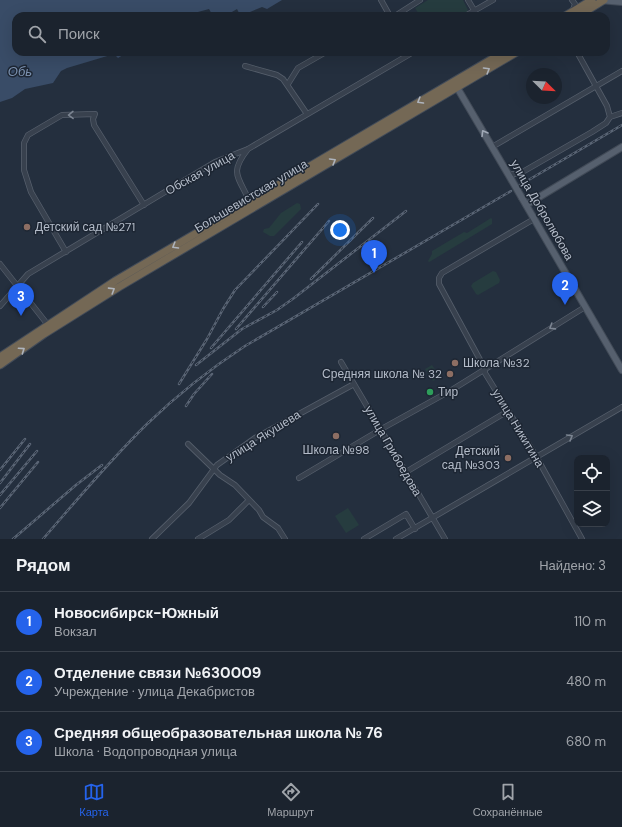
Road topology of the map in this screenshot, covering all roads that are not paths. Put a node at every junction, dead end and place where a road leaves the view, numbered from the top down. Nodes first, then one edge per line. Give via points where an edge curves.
1 (381, 0) edge
2 (420, 0) edge
3 (468, 0) edge
4 (492, 0) edge
5 (572, 0) edge
6 (592, 0) edge
7 (602, 0) edge
8 (622, 2) edge
9 (474, 10) junction
10 (388, 12) edge
11 (401, 12) edge
12 (471, 12) edge
13 (573, 12) edge
14 (576, 12) edge
15 (578, 12) edge
16 (319, 56) edge
17 (405, 56) edge
18 (498, 56) edge
19 (509, 56) edge
20 (578, 56) edge
21 (245, 66) dead end
22 (622, 71) edge
23 (288, 84) junction
24 (455, 84) junction
25 (596, 87) junction
26 (622, 113) edge
27 (307, 114) junction
28 (610, 117) junction
29 (492, 147) junction
30 (622, 147) edge
31 (248, 149) junction
32 (510, 177) junction
33 (250, 202) junction
34 (144, 205) junction
35 (526, 205) junction
36 (534, 219) junction
37 (66, 252) junction
38 (0, 264) edge
39 (18, 286) junction
40 (0, 306) edge
41 (585, 307) junction
42 (48, 325) junction
43 (0, 357) edge
44 (341, 362) dead end
45 (0, 365) edge
46 (485, 368) junction
47 (622, 370) edge
48 (354, 384) junction
49 (622, 407) edge
50 (508, 411) junction
51 (380, 429) junction
52 (188, 444) dead end
53 (536, 456) junction
54 (214, 469) junction
55 (406, 472) junction
56 (299, 478) dead end
57 (249, 500) junction
58 (433, 518) junction
59 (415, 528) junction
60 (152, 539) edge
61 (198, 539) edge
62 (285, 539) edge
63 (364, 539) edge
64 (396, 539) edge
65 (445, 539) edge
66 (582, 539) edge

1 - 10 street
2 - 11 street
3 - 9 street
4 - 9 street
5 - 13 street via 575,4
6 - 14 highway
7 - 8 main road
7 - 15 highway
9 - 12 street
16 - 23 street via 298,68
17 - 27 street, Обская улица
18 - 24 highway, Большевистская улица
24 -> 19 highway, Большевистская улица
20 - 25 street
21 - 23 street via 281,77
22 - 25 street
23 - 27 street
29 -> 24 main road, улица Добролюбова
24 -> 33 highway, Большевистская улица
45 -> 24 highway, Большевистская улица via 119,287
25 - 28 street
25 - 29 street
26 - 28 street
27 - 31 street, Обская улица
28 - 32 street via 606,123 592,132
29 - 32 main road, улица Добролюбова
30 - 35 main road
31 - 33 street via 236,168
31 - 34 street, Обская улица via 215,162
32 - 35 main road, улица Добролюбова, bridge
33 -> 42 highway, Большевистская улица via 115,281
34 - 37 street, Обская улица
34 -> 37 street via 94,125 95,114 64,115 48,122 25,139 24,170 31,192
35 - 36 main road, улица Добролюбова
36 - 41 main road, улица Добролюбова
36 - 46 street, улица Никитина via 442,273 439,278 439,284
37 - 39 street, Обская улица via 28,274
38 - 39 street
39 - 40 street, Обская улица
39 - 42 street
41 -> 46 street
41 - 47 main road, улица Добролюбова
42 - 43 highway, Большевистская улица
44 - 48 street, улица Грибоедова
46 - 50 street, улица Никитина via 485,373
46 - 51 street via 450,391
48 - 51 street, улица Грибоедова
48 - 54 street, улица Якушева via 255,438
53 -> 49 street
50 - 53 street, улица Никитина
50 - 55 street
51 - 55 street, улица Грибоедова
51 - 56 street
52 - 54 street
53 - 58 street
53 - 66 street, улица Никитина
54 - 57 street
54 - 60 street, улица Якушева via 189,502
55 - 58 street, улица Грибоедова
57 - 61 street via 229,520
57 - 62 street via 263,517 278,528
58 - 59 street
58 - 65 street, улица Грибоедова
59 - 63 street via 406,514
59 - 64 street

